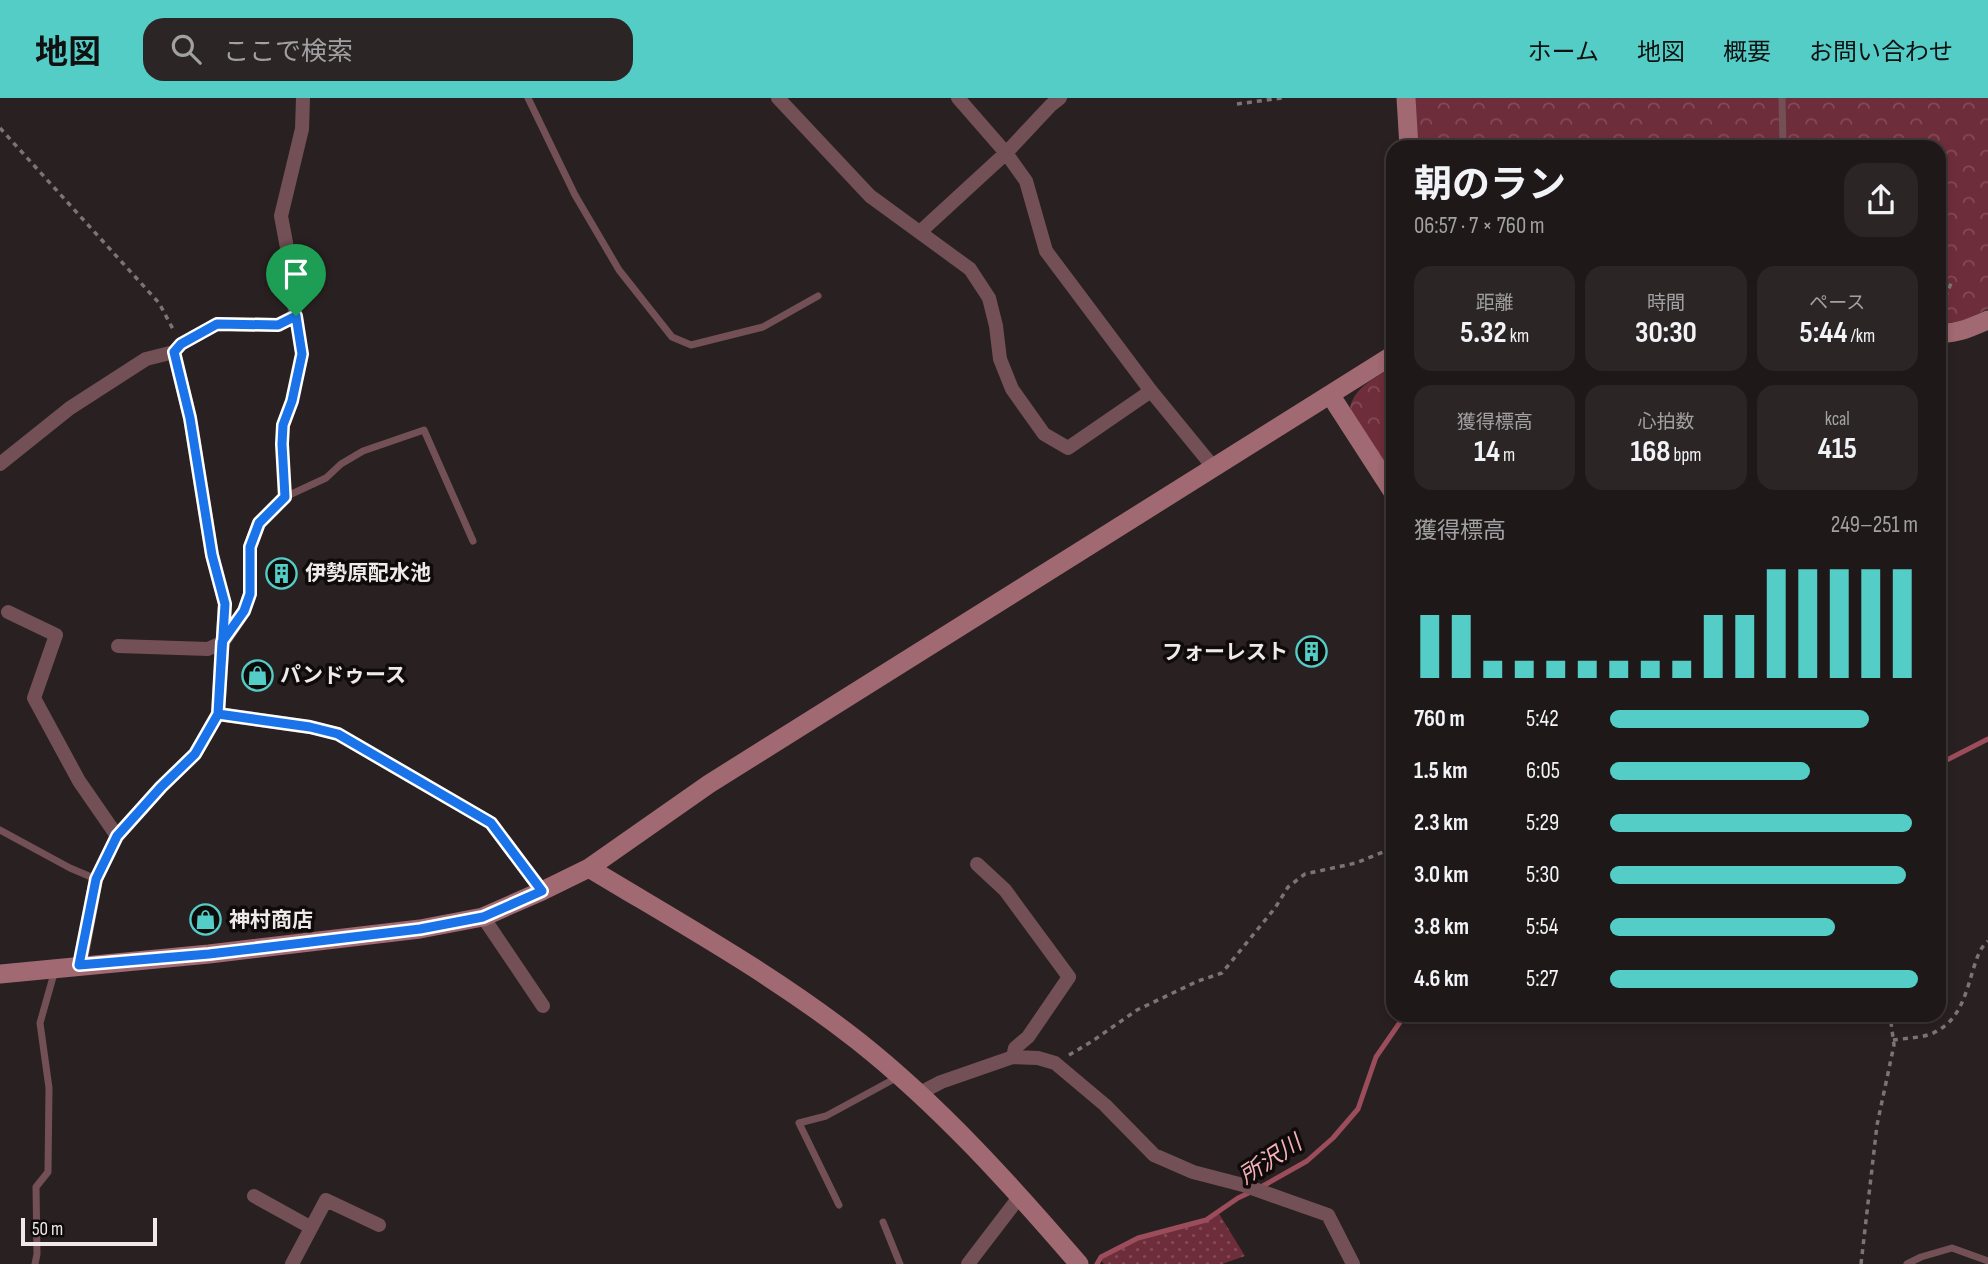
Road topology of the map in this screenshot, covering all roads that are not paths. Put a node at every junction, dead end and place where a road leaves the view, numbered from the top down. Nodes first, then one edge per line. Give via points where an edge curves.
1 (303, 98) edge
2 (528, 98) edge
3 (778, 98) edge
4 (958, 98) edge
5 (1060, 98) edge
6 (1406, 98) edge
7 (1782, 98) edge
8 (1409, 140) edge
9 (1783, 140) edge
10 (1006, 153) junction
11 (920, 232) junction
12 (818, 296) dead end
13 (296, 316) junction
14 (1988, 320) edge
15 (1946, 334) edge
16 (178, 348) junction
17 (1386, 360) edge
18 (1151, 391) junction
19 (1331, 396) junction
20 (0, 464) edge
21 (1214, 468) junction
22 (1386, 481) edge
23 (285, 497) junction
24 (473, 541) dead end
25 (8, 612) dead end
26 (222, 642) junction
27 (118, 646) dead end
28 (218, 714) junction
29 (0, 830) edge
30 (117, 836) junction
31 (977, 864) dead end
32 (589, 868) junction
33 (96, 879) junction
34 (542, 891) junction
35 (483, 917) junction
36 (79, 965) junction
37 (55, 970) junction
38 (0, 974) edge
39 (543, 1006) dead end
40 (1013, 1057) junction
41 (900, 1076) junction
42 (920, 1093) junction
43 (254, 1196) dead end
44 (1020, 1196) junction
45 (839, 1205) dead end
46 (883, 1222) dead end
47 (379, 1225) dead end
48 (310, 1227) junction
49 (1988, 1261) edge
50 (35, 1264) edge
51 (292, 1264) edge
52 (900, 1264) edge
53 (968, 1264) edge
54 (1079, 1264) edge
55 (1353, 1264) edge
56 (1907, 1264) edge

1 - 13 street via 302,129 281,216
2 - 12 lane via 607,249 672,337 691,345 763,327
3 - 11 street via 870,196
4 - 10 street
5 - 10 street
6 - 8 street
7 - 9 lane
10 - 11 street
10 - 18 street via 1026,181 1046,251
11 - 18 street via 970,269 989,298 1000,359 1012,390 1044,434 1068,448
13 - 16 street via 278,325 217,324
13 - 23 lane via 302,354 283,425
14 - 15 street
16 - 20 street via 146,359 80,401
16 - 26 street via 212,555 225,604
17 - 19 street
18 - 21 street
19 - 21 street
19 - 22 street
21 - 32 street via 709,784
23 - 24 lane via 326,478 363,451 424,430
23 - 26 street via 259,523 250,547 250,594
25 - 30 street via 56,635 34,698 79,781
26 - 27 street via 208,649
26 - 28 street
28 - 30 street via 195,754
28 - 34 street via 338,734 491,823
29 - 33 lane
30 - 33 street
31 - 40 street via 1005,890 1069,977 1028,1037 1015,1048
32 - 34 street
32 - 41 street via 799,999
33 - 36 street
34 - 35 street
35 - 36 street via 209,954
35 - 39 street
36 - 37 street
37 - 38 street
37 - 50 lane via 40,1023 49,1088 49,1130 48,1172 36,1187
40 - 42 street
40 - 55 street via 1055,1063 1105,1105 1154,1156 1328,1215
41 - 42 street
41 - 45 lane via 826,1116 799,1123
42 - 44 street
43 - 48 street
44 - 53 street
44 - 54 street
46 - 52 lane
47 - 48 street via 326,1200
48 - 51 street
49 - 56 lane via 1952,1248

